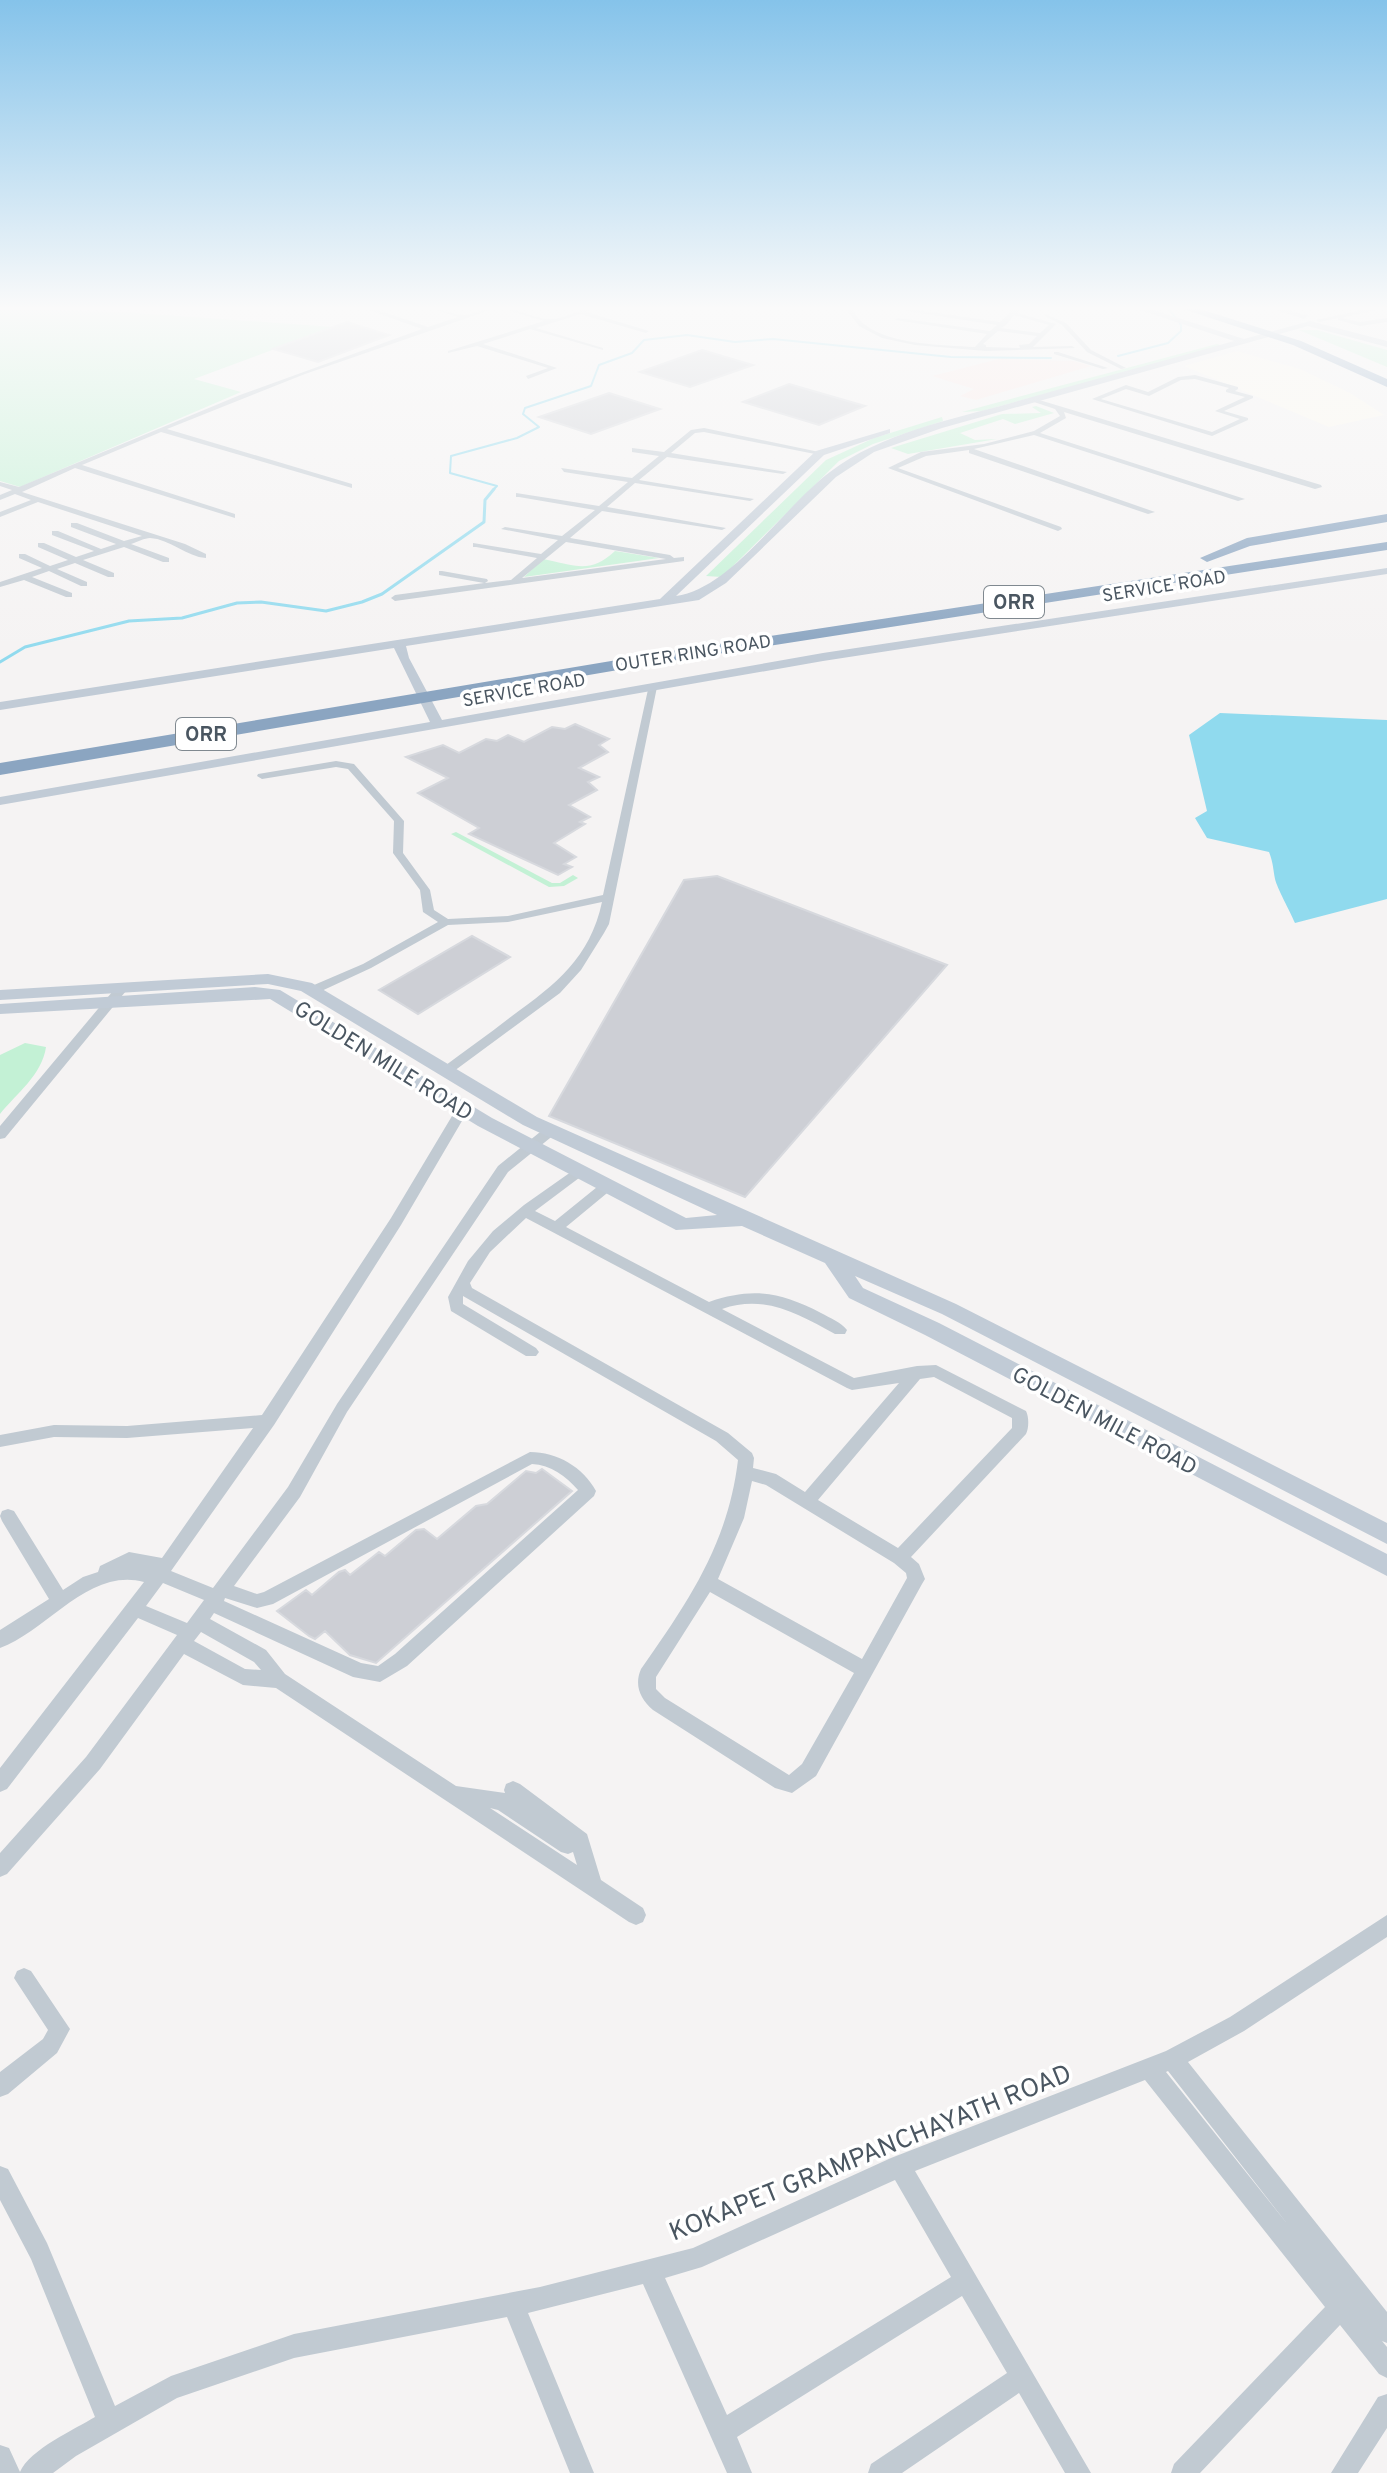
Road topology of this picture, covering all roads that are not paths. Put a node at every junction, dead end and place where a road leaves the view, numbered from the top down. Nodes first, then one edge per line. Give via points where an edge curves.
1 (175, 424) edge
2 (916, 424) edge
3 (945, 424) edge
4 (1052, 424) edge
5 (1112, 424) edge
6 (1180, 424) edge
7 (1234, 424) edge
8 (162, 430) junction
9 (1035, 433) junction
10 (964, 448) junction
11 (635, 450) dead end
12 (820, 453) junction
13 (665, 454) junction
14 (76, 466) junction
15 (564, 470) dead end
16 (783, 472) dead end
17 (634, 480) junction
18 (0, 483) edge
19 (349, 486) dead end
20 (1318, 487) dead end
21 (18, 491) junction
22 (519, 495) dead end
23 (39, 499) junction
24 (750, 499) dead end
25 (1241, 499) dead end
26 (0, 500) edge
27 (24, 505) junction
28 (598, 508) junction
29 (45, 509) dead end
30 (1151, 512) dead end
31 (0, 515) edge
32 (232, 516) dead end
33 (1387, 518) edge
34 (74, 525) dead end
35 (722, 528) dead end
36 (505, 529) dead end
37 (1058, 529) dead end
38 (55, 533) dead end
39 (1387, 534) edge
40 (151, 535) junction
41 (562, 538) junction
42 (126, 543) junction
43 (41, 545) dead end
44 (476, 545) dead end
45 (1387, 546) edge
46 (102, 552) junction
47 (22, 556) dead end
48 (203, 556) dead end
49 (540, 556) junction
50 (1207, 558) junction
51 (76, 560) junction
52 (166, 560) dead end
53 (50, 569) junction
54 (1387, 571) edge
55 (442, 573) dead end
56 (111, 575) dead end
57 (25, 577) junction
58 (691, 577) junction
59 (514, 581) junction
60 (722, 581) junction
61 (497, 583) junction
62 (84, 584) dead end
63 (0, 585) edge
64 (69, 595) dead end
65 (395, 598) dead end
66 (653, 602) junction
67 (399, 641) junction
68 (707, 643) junction
69 (652, 687) junction
70 (409, 691) junction
71 (0, 706) edge
72 (437, 723) junction
73 (0, 752) edge
74 (0, 769) edge
75 (262, 776) dead end
76 (0, 801) edge
77 (605, 898) junction
78 (446, 922) junction
79 (311, 991) junction
80 (0, 995) edge
81 (116, 995) junction
82 (0, 1009) edge
83 (446, 1071) junction
84 (463, 1109) junction
85 (550, 1131) junction
86 (0, 1135) edge
87 (529, 1147) junction
88 (578, 1172) junction
89 (607, 1186) junction
90 (526, 1212) junction
91 (744, 1219) junction
92 (556, 1228) junction
93 (834, 1261) junction
94 (463, 1283) junction
95 (709, 1308) junction
96 (840, 1330) dead end
97 (531, 1352) dead end
98 (917, 1372) junction
99 (268, 1421) junction
100 (0, 1441) edge
101 (745, 1473) junction
102 (807, 1501) junction
103 (8, 1516) dead end
104 (1387, 1534) edge
105 (900, 1558) junction
106 (1387, 1566) edge
107 (160, 1573) junction
108 (709, 1583) junction
109 (217, 1597) junction
110 (60, 1601) junction
111 (262, 1601) junction
112 (134, 1609) junction
113 (249, 1621) junction
114 (191, 1633) junction
115 (0, 1640) edge
116 (866, 1671) junction
117 (279, 1680) junction
118 (0, 1783) edge
119 (513, 1790) dead end
120 (454, 1794) junction
121 (568, 1845) dead end
122 (0, 1867) edge
123 (592, 1885) junction
124 (636, 1915) dead end
125 (1387, 1925) edge
126 (24, 1978) dead end
127 (1172, 2059) junction
128 (1149, 2068) junction
129 (0, 2086) edge
130 (899, 2166) junction
131 (0, 2177) edge
132 (649, 2270) junction
133 (966, 2281) junction
134 (1347, 2300) junction
135 (513, 2304) junction
136 (1387, 2331) edge
137 (1387, 2366) edge
138 (1022, 2377) junction
139 (1387, 2406) edge
140 (110, 2423) junction
141 (722, 2432) junction
142 (0, 2457) edge
143 (8, 2473) edge
144 (32, 2473) edge
145 (582, 2473) edge
146 (740, 2473) edge
147 (880, 2473) edge
148 (1079, 2473) edge
149 (1183, 2473) edge
150 (1343, 2473) edge

1 - 8 street
2 - 12 main road
3 - 60 main road via 851,460
4 - 9 street
5 - 20 street
6 - 7 street via 1212,434
8 - 14 street
8 - 19 street
9 - 10 street
9 - 25 street
10 - 30 street
10 - 37 street via 902,460 892,468
11 - 13 street
12 - 13 street via 704,430 693,431
12 - 58 main road
13 - 16 street
13 - 17 street
14 - 21 street
14 - 32 street
15 - 17 street
17 - 24 street
17 - 28 street
18 - 21 street
21 - 23 street
21 - 26 street
22 - 28 street
23 - 27 street
23 - 40 street
26 - 27 street
27 - 29 street
27 - 31 street
28 - 35 street
28 - 41 street
33 - 50 highway via 1247,542
34 - 42 street
36 - 41 street
38 - 46 street
39 - 50 highway, OUTER RING ROAD / ORR
40 - 42 street
40 - 48 street
41 - 49 street
41 - 59 street via 686,559
42 - 46 street
42 - 52 street
43 - 51 street
44 - 49 street
45 - 68 highway, OUTER RING ROAD / ORR
46 - 51 street
47 - 53 street
49 - 59 street
50 - 68 highway, OUTER RING ROAD / ORR
51 - 53 street
51 - 56 street
53 - 57 street
53 - 62 street
54 - 69 main road, SERVICE ROAD
55 - 61 street
57 - 63 street
57 - 64 street
58 - 60 main road
58 - 66 main road via 673,595
59 - 61 street
60 - 66 main road via 695,597
61 - 65 street
66 - 67 main road
67 - 71 main road
67 - 72 main road
68 - 70 highway, OUTER RING ROAD / ORR
69 - 72 main road, SERVICE ROAD
69 - 77 street via 614,876
70 - 73 highway, OUTER RING ROAD / ORR
70 - 74 highway, OUTER RING ROAD / ORR
72 - 76 main road, SERVICE ROAD
75 - 78 street via 351,766 399,821 398,853 425,890 429,912
77 - 78 street via 508,919
77 - 83 street via 603,924 570,979
78 - 79 street
79 - 81 main road, GOLDEN MILE ROAD via 268,979
79 - 83 main road, GOLDEN MILE ROAD
80 - 81 main road, GOLDEN MILE ROAD
81 - 82 main road, GOLDEN MILE ROAD
81 - 84 main road, GOLDEN MILE ROAD via 274,994
81 - 86 street
83 - 85 main road, GOLDEN MILE ROAD
84 - 87 main road, GOLDEN MILE ROAD
84 - 99 street via 399,1220
85 - 87 street
85 - 91 main road, GOLDEN MILE ROAD
87 - 88 main road, GOLDEN MILE ROAD
87 - 109 street via 503,1169 342,1408 294,1492
88 - 89 main road, GOLDEN MILE ROAD
88 - 90 street
89 - 91 main road, GOLDEN MILE ROAD via 683,1225
89 - 92 street
90 - 92 street
90 - 94 street via 491,1237
91 - 93 main road, GOLDEN MILE ROAD
92 - 95 street
93 - 104 main road, GOLDEN MILE ROAD via 949,1309
93 - 106 main road, GOLDEN MILE ROAD via 856,1293
94 - 97 street via 456,1307
94 - 101 street via 471,1295 722,1437 746,1458
95 - 96 street via 736,1297 764,1295
95 - 98 street via 852,1384
98 - 102 street
98 - 105 street via 936,1371 1013,1410 1022,1423
99 - 100 street via 127,1432 54,1431
99 - 107 street
101 - 102 street via 770,1479
101 - 108 street
102 - 105 street
103 - 110 street
105 - 116 street via 916,1579
107 - 109 street
107 - 110 street via 130,1571 89,1582
107 - 112 street
108 - 116 street
108 - 116 street via 647,1675 645,1686 659,1704 782,1782 792,1784 809,1770
109 - 111 street
109 - 113 street
109 - 114 street
110 - 115 street
111 - 113 street
111 - 113 street via 530,1458 555,1463 588,1491 380,1674 359,1671
112 - 114 street
112 - 118 street
114 - 117 street via 260,1656
114 - 117 street via 243,1677
114 - 122 street via 93,1763
117 - 120 street
119 - 123 street via 580,1841
120 - 121 street via 502,1801
120 - 123 street
123 - 124 street
125 - 127 street, KOKAPET GRAMPANCHAYATH ROAD via 1237,2024
126 - 129 street via 60,2029 50,2046
127 - 128 street, KOKAPET GRAMPANCHAYATH ROAD
127 - 134 street
128 - 130 street, KOKAPET GRAMPANCHAYATH ROAD
128 - 134 street
130 - 132 street, KOKAPET GRAMPANCHAYATH ROAD via 694,2259
130 - 133 street
131 - 140 street via 39,2251
132 - 135 street, KOKAPET GRAMPANCHAYATH ROAD
132 - 141 street
133 - 138 street
133 - 141 street
134 - 136 street
134 - 137 street
134 - 149 street
135 - 140 street, KOKAPET GRAMPANCHAYATH ROAD via 294,2346 171,2388
135 - 145 street
138 - 147 street
138 - 148 street
139 - 150 street
140 - 144 street, KOKAPET GRAMPANCHAYATH ROAD
141 - 146 street
142 - 143 street

